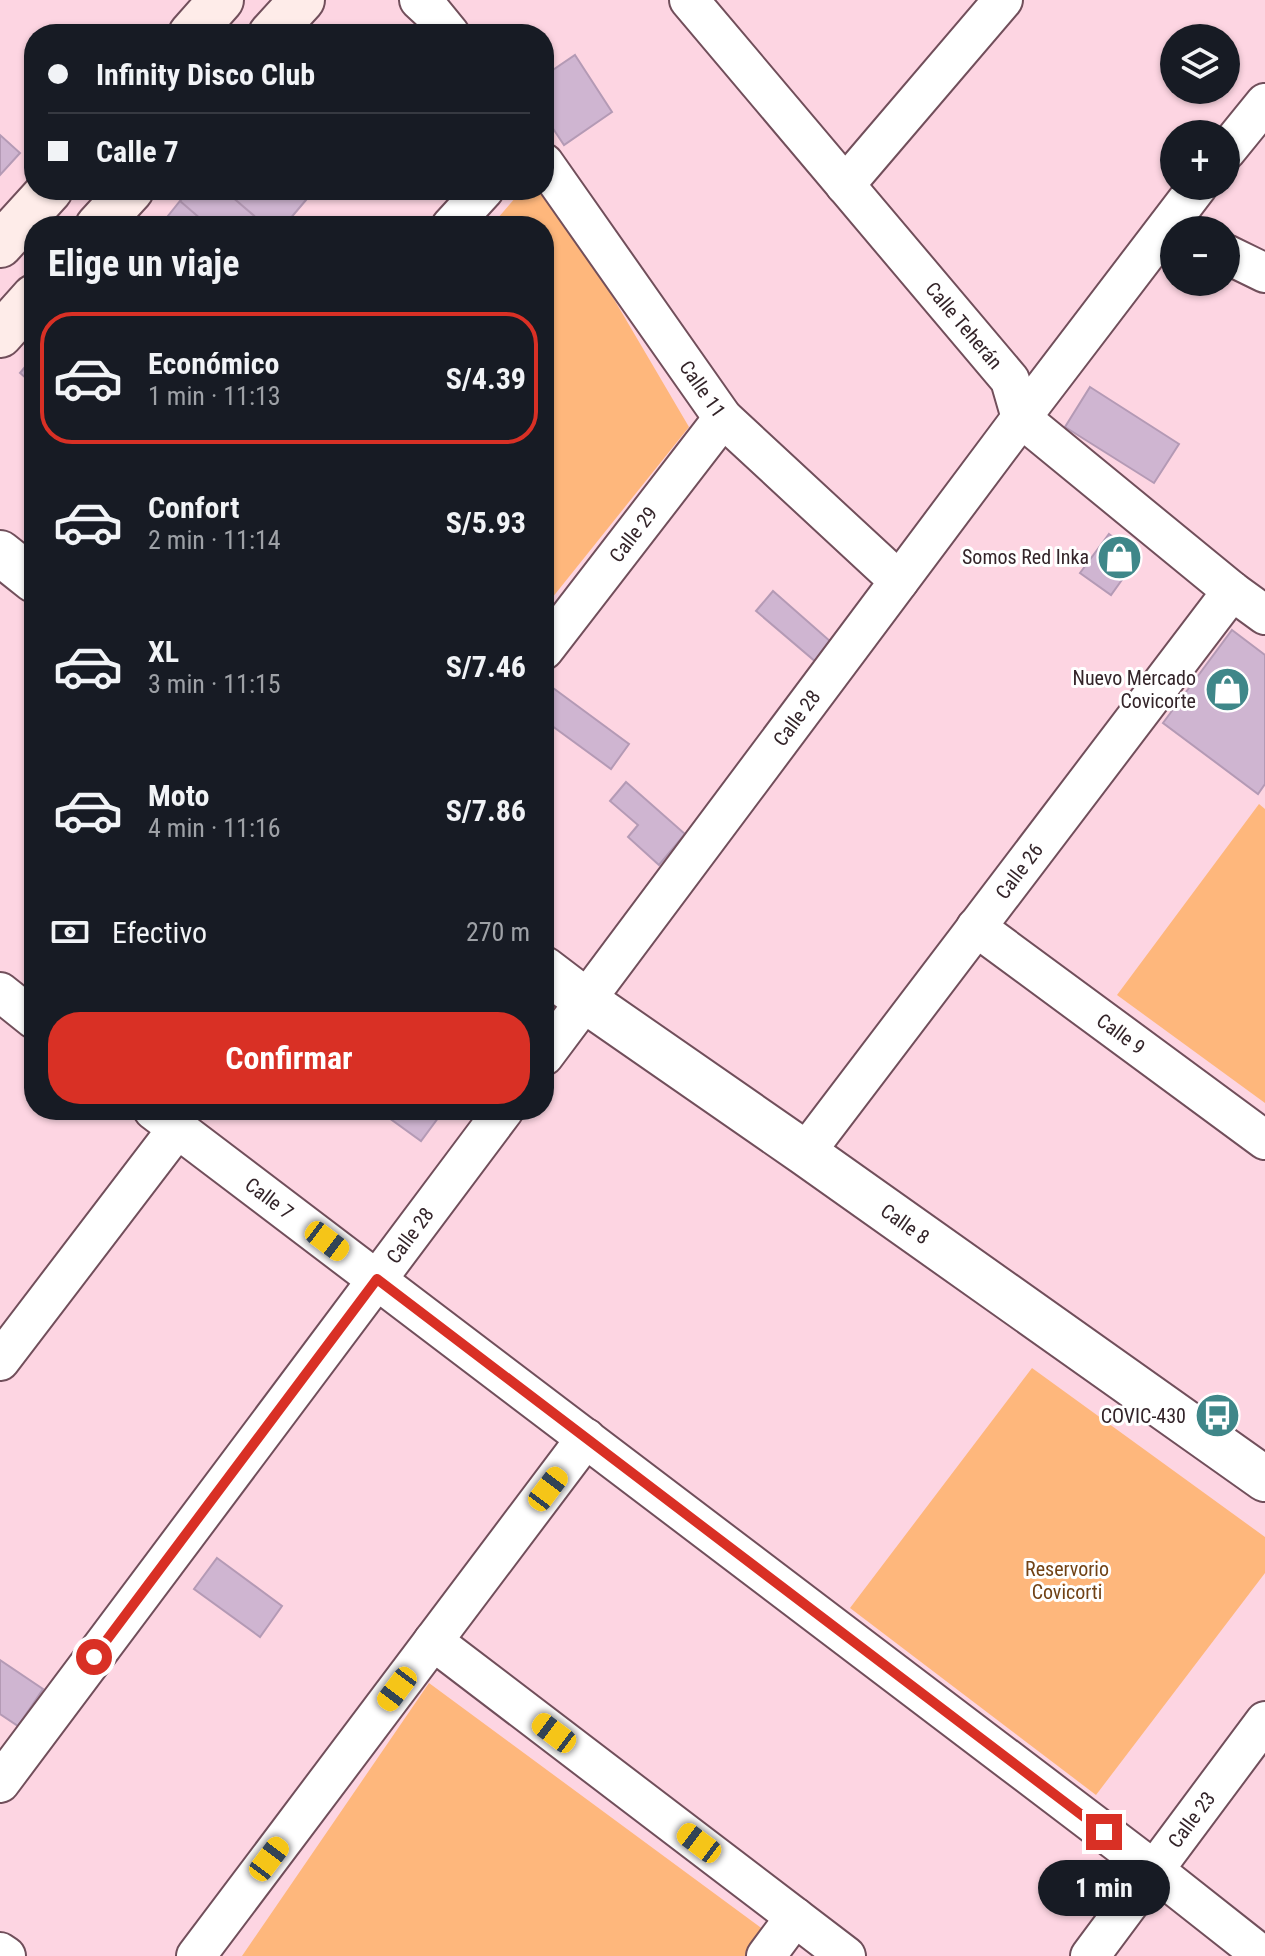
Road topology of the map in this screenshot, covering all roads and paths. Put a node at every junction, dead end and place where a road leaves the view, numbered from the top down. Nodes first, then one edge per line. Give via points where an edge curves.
1 (221, 0) edge
2 (302, 0) edge
3 (419, 0) edge
4 (689, 0) edge
5 (1003, 0) edge
6 (200, 24) edge
7 (280, 24) edge
8 (442, 24) edge
9 (1265, 103) edge
10 (1240, 134) edge
11 (554, 177) edge
12 (845, 185) junction
13 (41, 200) edge
14 (122, 200) edge
15 (475, 200) edge
16 (26, 216) edge
17 (107, 216) edge
18 (460, 216) edge
19 (24, 219) edge
20 (1160, 243) edge
21 (0, 245) edge
22 (1240, 261) edge
23 (1265, 273) edge
24 (24, 308) edge
25 (0, 335) edge
26 (723, 418) junction
27 (1021, 418) junction
28 (0, 553) edge
29 (24, 572) edge
30 (899, 581) junction
31 (1232, 591) junction
32 (1265, 615) edge
33 (554, 637) edge
34 (976, 927) junction
35 (554, 977) edge
36 (0, 992) edge
37 (586, 1001) junction
38 (24, 1011) edge
39 (554, 1043) edge
40 (164, 1120) edge
41 (166, 1120) edge
42 (496, 1120) edge
43 (1265, 1140) edge
44 (805, 1153) junction
45 (377, 1279) junction
46 (6, 1342) edge
47 (586, 1438) junction
48 (1265, 1479) edge
49 (433, 1641) junction
50 (1265, 1721) edge
51 (0, 1783) edge
52 (1154, 1870) junction
53 (795, 1917) junction
54 (0, 1952) edge
55 (6, 1956) edge
56 (196, 1956) edge
57 (766, 1956) edge
58 (846, 1956) edge
59 (1090, 1956) edge
60 (1263, 1956) edge

1 - 6 main road
2 - 7 main road
3 - 8 street
4 - 12 street, Calle Teherán
5 - 12 street
9 - 10 street
11 - 26 street, Calle 11
12 - 27 street, Calle Teherán via 1010,380
13 - 16 main road
14 - 17 main road
15 - 18 street
19 - 21 main road
20 - 27 street, Calle 28
22 - 23 street
24 - 25 main road
26 - 30 street, Calle 11
26 - 33 street, Calle 29
27 - 30 street, Calle 28
27 - 31 street
28 - 29 street
30 - 37 street, Calle 28
31 - 32 street
31 - 34 street, Calle 26
34 - 43 street, Calle 9
34 - 44 street, Calle 26
35 - 37 street, Calle 8
36 - 38 street
37 - 39 street, Calle 28
37 - 44 street, Calle 8
40 - 46 street
41 - 45 street, Calle 7
42 - 45 street, Calle 28
44 - 48 street, Calle 8
45 - 47 street, Calle 7
45 - 51 street, Calle 28
47 - 49 street
47 - 52 street, Calle 7
49 - 53 street
49 - 56 street
50 - 52 street, Calle 23
52 - 59 street, Calle 23
52 - 60 street, Calle 7
53 - 57 street
53 - 58 street
54 - 55 street

